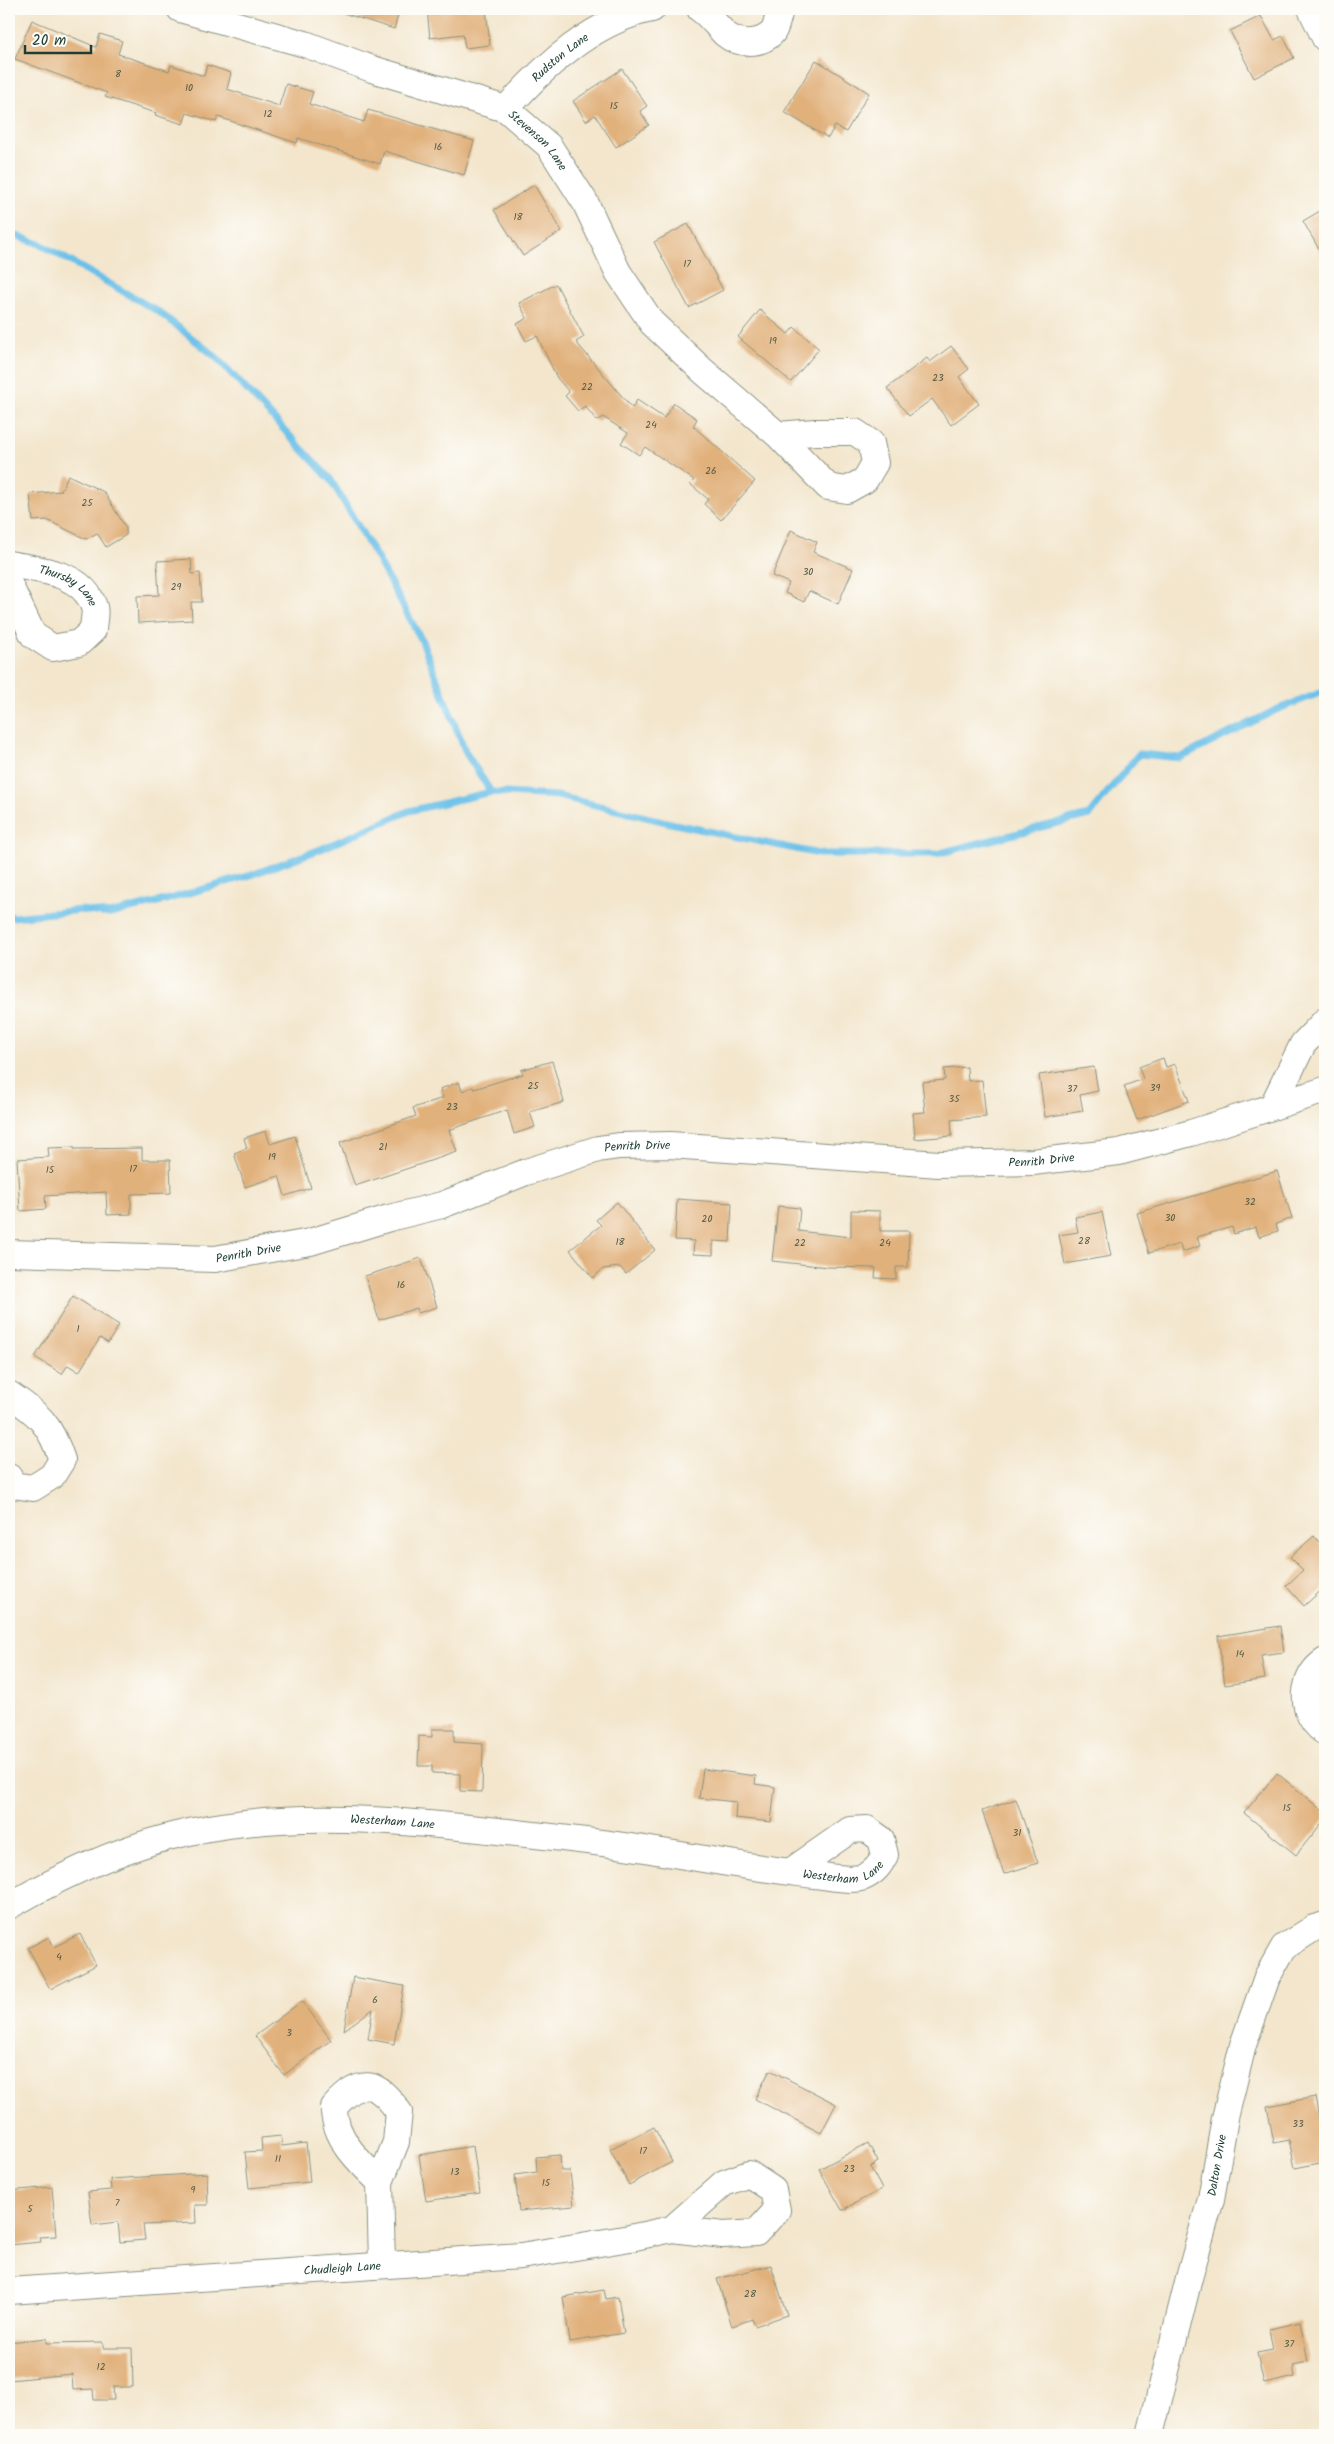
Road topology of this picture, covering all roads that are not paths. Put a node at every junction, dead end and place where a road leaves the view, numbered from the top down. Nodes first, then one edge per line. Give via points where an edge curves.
1 (180, 9) edge
2 (652, 9) edge
3 (700, 9) edge
4 (775, 9) edge
5 (1311, 9) edge
6 (1325, 38) edge
7 (506, 109) junction
8 (778, 435) dead end
9 (9, 564) edge
10 (9, 584) edge
11 (1325, 1022) edge
12 (1325, 1090) edge
13 (1273, 1105) junction
14 (9, 1253) edge
15 (9, 1394) edge
16 (9, 1476) edge
17 (1325, 1661) edge
18 (1325, 1732) edge
19 (790, 1872) dead end
20 (9, 1906) edge
21 (1325, 1925) edge
22 (380, 2182) dead end
23 (672, 2229) dead end
24 (382, 2264) junction
25 (9, 2291) edge
26 (1150, 2435) edge

1 - 7 street, Stevenson Lane via 305,44 372,69
2 - 7 street, Rudston Lane via 603,26 534,77
3 - 4 street via 726,35 746,43 760,41 773,32 779,14
5 - 6 street
7 - 8 street, Stevenson Lane via 549,146 585,202 618,272 652,324
9 - 10 street, Thursby Lane via 61,574 84,590 95,608 93,630 79,643 53,648 33,634
11 - 13 street via 1304,1044
12 - 13 street, Penrith Drive
13 - 14 street, Penrith Drive via 1191,1133 1119,1152 1032,1162 939,1164 670,1145 619,1146 580,1154 442,1205 310,1242 215,1259
15 - 16 street via 32,1409 54,1434 62,1460 52,1476 33,1488 13,1485
17 - 18 street via 1319,1665 1304,1690 1308,1713
19 - 20 street, Westerham Lane via 617,1845 452,1826 364,1819 277,1820 194,1830 115,1854 43,1886
21 - 26 street, Dalton Drive via 1314,1928 1284,1947 1267,1977 1243,2045 1225,2118 1212,2199
22 - 24 street
23 - 24 street, Chudleigh Lane via 521,2256
24 - 25 street, Chudleigh Lane

